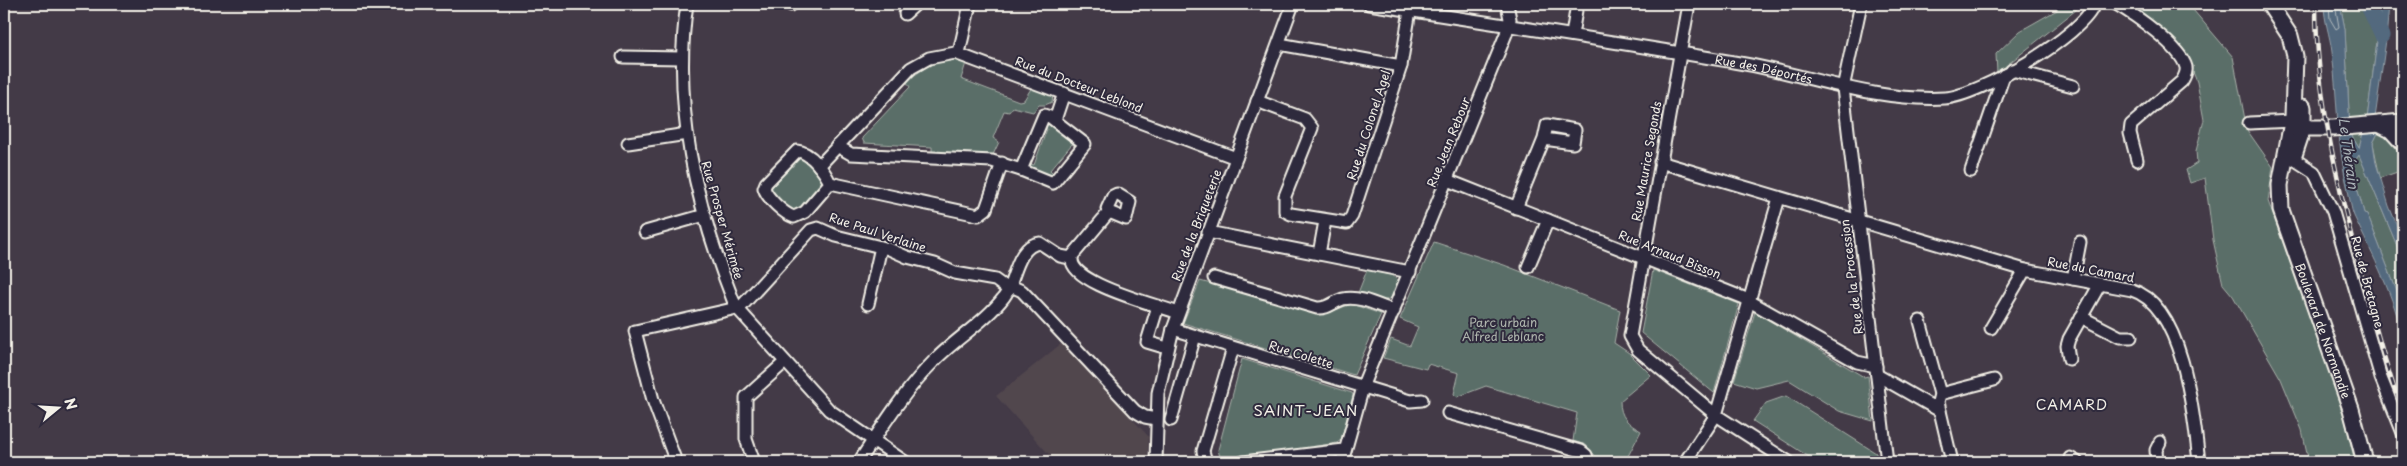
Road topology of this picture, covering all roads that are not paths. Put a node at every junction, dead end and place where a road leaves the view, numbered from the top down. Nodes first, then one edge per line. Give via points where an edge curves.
1 (687, 4) edge
2 (916, 4) edge
3 (970, 4) edge
4 (1293, 4) edge
5 (1369, 4) edge
6 (1507, 4) edge
7 (1578, 4) edge
8 (1582, 4) edge
9 (1689, 4) edge
10 (1861, 4) edge
11 (2087, 4) edge
12 (2094, 4) edge
13 (2116, 4) edge
14 (2269, 4) edge
15 (2276, 4) edge
16 (1423, 8) edge
17 (1410, 10) junction
18 (905, 14) dead end
19 (1508, 25) junction
20 (1572, 35) junction
21 (1279, 44) junction
22 (959, 53) junction
23 (1680, 53) junction
24 (623, 56) dead end
25 (682, 58) junction
26 (1401, 66) junction
27 (2008, 73) junction
28 (2073, 86) dead end
29 (1843, 88) junction
30 (1064, 93) junction
31 (1257, 101) junction
32 (1055, 120) junction
33 (2403, 122) edge
34 (2249, 123) dead end
35 (2379, 124) junction
36 (2296, 126) junction
37 (687, 134) junction
38 (1544, 139) dead end
39 (628, 143) dead end
40 (2403, 143) edge
41 (837, 146) junction
42 (2290, 156) junction
43 (1236, 158) junction
44 (2137, 160) dead end
45 (1660, 162) junction
46 (1002, 163) junction
47 (818, 166) junction
48 (1021, 170) junction
49 (1971, 171) dead end
50 (1447, 180) junction
51 (830, 184) junction
52 (1779, 198) junction
53 (1516, 208) junction
54 (1109, 212) dead end
55 (705, 215) junction
56 (1548, 220) junction
57 (1325, 221) junction
58 (1859, 222) junction
59 (645, 232) dead end
60 (1208, 232) junction
61 (2080, 242) dead end
62 (881, 247) junction
63 (1319, 254) junction
64 (1072, 258) junction
65 (1642, 258) junction
66 (1528, 267) dead end
67 (1411, 270) junction
68 (2025, 270) junction
69 (1214, 278) dead end
70 (2073, 279) junction
71 (2100, 284) junction
72 (1010, 288) junction
73 (1749, 300) junction
74 (868, 304) dead end
75 (1158, 306) junction
76 (738, 309) junction
77 (1394, 311) junction
78 (1178, 313) junction
79 (2081, 317) junction
80 (1920, 321) dead end
81 (1991, 328) dead end
82 (1172, 329) junction
83 (1195, 336) junction
84 (2131, 337) dead end
85 (1167, 348) junction
86 (1233, 348) junction
87 (2069, 359) dead end
88 (785, 362) junction
89 (1876, 370) junction
90 (1994, 380) dead end
91 (1362, 387) junction
92 (1940, 394) junction
93 (1422, 400) dead end
94 (1940, 411) junction
95 (1448, 412) dead end
96 (1716, 415) junction
97 (1156, 419) junction
98 (1171, 420) dead end
99 (2403, 433) edge
100 (874, 441) junction
101 (2160, 442) dead end
102 (1344, 450) junction
103 (676, 462) edge
104 (754, 462) edge
105 (859, 462) edge
106 (905, 462) edge
107 (1156, 462) edge
108 (1206, 462) edge
109 (1243, 462) edge
110 (1342, 462) edge
111 (1588, 462) edge
112 (1685, 462) edge
113 (1789, 462) edge
114 (1887, 462) edge
115 (1952, 462) edge
116 (2157, 462) edge
117 (2199, 462) edge
118 (2365, 462) edge

1 - 25 street, Rue Prosper Mérimée
2 - 18 street
3 - 22 street
4 - 21 street, Rue de la Briqueterie
5 - 17 street, Rue des Déportés
6 - 19 street
7 - 8 street
7 - 20 street
9 - 23 street, Rue Maurice Segonds
10 - 29 street, Rue de la Procession
11 - 27 street, Rue des Déportés via 2076,20
12 - 27 street, Rue des Déportés via 2080,26
13 - 44 street via 2176,51 2186,67 2185,77 2177,87 2131,125
14 - 36 main road via 2293,47
15 - 36 main road via 2299,52
16 - 17 street, Rue des Déportés
16 - 19 street, Rue des Déportés
17 - 26 street, Rue du Colonel Agel
19 - 20 street, Rue des Déportés
19 - 50 street, Rue Jean Rebour
20 - 23 street, Rue des Déportés
21 - 26 street
21 - 31 street, Rue de la Briqueterie
22 - 30 street, Rue du Docteur Leblond
22 - 41 street via 934,57 911,68
23 - 29 street, Rue des Déportés via 1758,67
23 - 45 street, Rue Maurice Segonds
24 - 25 street
25 - 37 street, Rue Prosper Mérimée
26 - 57 street, Rue du Colonel Agel via 1351,219 1345,224
27 - 28 street
27 - 29 street, Rue des Déportés via 1966,93 1946,98 1866,93
27 - 49 street
29 - 58 street, Rue de la Procession
30 - 32 street
30 - 43 street, Rue du Docteur Leblond
31 - 43 street, Rue de la Briqueterie
31 - 57 street, Rue du Colonel Agel via 1310,123 1312,129 1285,196 1284,207 1288,213
32 - 48 street via 1048,115 1042,116
32 - 48 street via 1085,144 1053,183
33 - 35 main road
34 - 36 street
35 - 36 main road via 2333,128
35 - 40 main road
36 - 42 main road, Boulevard de Normandie
37 - 39 street
37 - 55 street, Rue Prosper Mérimée
38 - 53 street
41 - 46 street via 851,154
41 - 47 street
42 - 99 street, Rue de Bretagne via 2314,172 2337,220 2377,367
42 - 118 main road, Boulevard de Normandie via 2280,185 2282,214 2351,409
43 - 60 street, Rue de la Briqueterie
45 - 52 street, Rue du Camard
45 - 65 street, Rue Maurice Segonds
46 - 48 street
46 - 51 street via 986,210 978,215
47 - 51 street
47 - 51 street via 803,152 795,152 766,183 765,191 789,215 797,217
50 - 53 street, Rue Arnaud Bisson
50 - 67 street, Rue Jean Rebour
52 - 58 street, Rue du Camard
52 - 73 street
53 - 56 street, Rue Arnaud Bisson
54 - 64 street
55 - 59 street
55 - 76 street, Rue Prosper Mérimée
56 - 65 street, Rue Arnaud Bisson
56 - 66 street
57 - 63 street
58 - 68 street, Rue du Camard
58 - 89 street, Rue de la Procession
60 - 63 street
60 - 78 street, Rue de la Briqueterie
61 - 70 street
62 - 72 street, Rue Paul Verlaine via 955,273 995,280
62 - 74 street
62 - 76 street, Rue Paul Verlaine via 818,228 812,230
63 - 67 street
64 - 72 street via 1056,254 1040,243 1035,244 1018,263
64 - 75 street via 1074,270 1092,282
65 - 73 street, Rue Arnaud Bisson
65 - 96 street, Rue Maurice Segonds via 1630,327 1632,344
67 - 77 street, Rue Jean Rebour
68 - 70 street, Rue du Camard
68 - 81 street
69 - 77 street via 1317,308 1351,299
70 - 71 street, Rue du Camard
71 - 79 street
71 - 117 street, Rue du Camard via 2141,294 2155,304 2167,320 2192,402
72 - 97 street, Rue Paul Verlaine via 1024,294 1135,411
72 - 100 street via 1000,302 926,369
73 - 89 street, Rue Arnaud Bisson
73 - 96 street
75 - 78 street
75 - 85 street via 1147,342
76 - 88 street, Rue Prosper Mérimée
76 - 103 street via 634,331 653,400
77 - 91 street, Rue Jean Rebour
78 - 82 street, Rue de la Briqueterie
79 - 84 street via 2120,337
79 - 87 street via 2068,342
80 - 92 street
82 - 83 street, Rue Colette
82 - 85 street, Rue de la Briqueterie
83 - 86 street, Rue Colette
83 - 98 street
85 - 97 street, Rue de la Briqueterie
86 - 91 street, Rue Colette
86 - 108 street via 1203,451
88 - 100 street, Rue Prosper Mérimée via 833,414
88 - 104 street via 746,397 746,439
89 - 94 street, Rue Arnaud Bisson
89 - 114 street, Rue de la Procession
90 - 92 street
91 - 93 street, Rue Colette via 1410,401
91 - 102 street, Rue Jean Rebour
92 - 94 street
94 - 115 street
95 - 111 street via 1581,451
96 - 112 street
96 - 113 street, Rue Maurice Segonds
97 - 107 street, Rue de la Briqueterie
100 - 105 street
100 - 106 street, Rue Prosper Mérimée
101 - 116 street via 2156,450
102 - 109 street
102 - 110 street, Rue Jean Rebour

